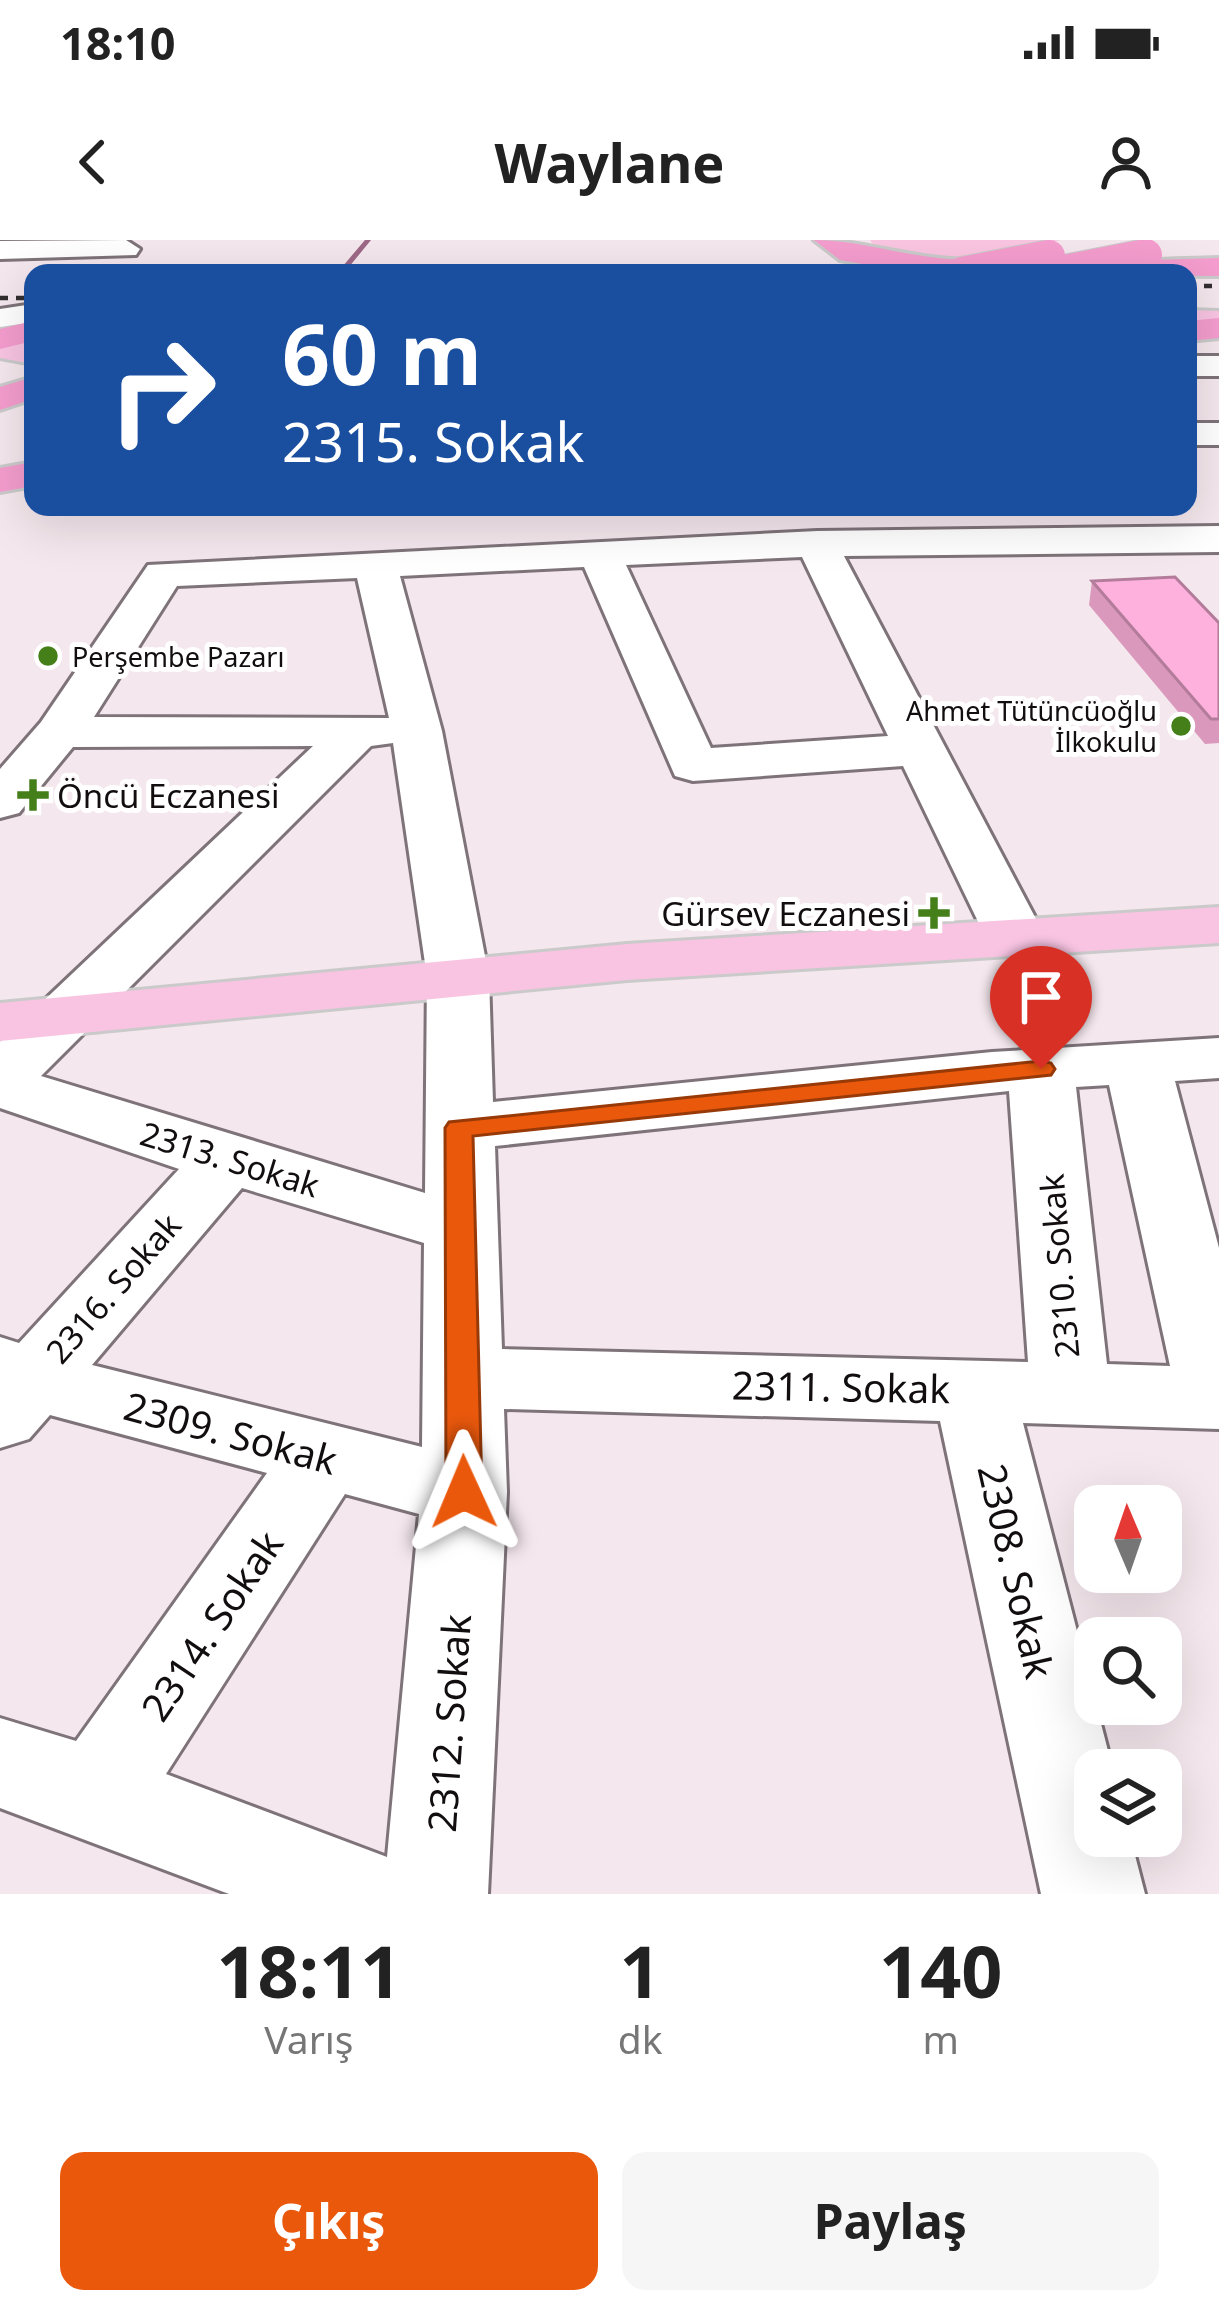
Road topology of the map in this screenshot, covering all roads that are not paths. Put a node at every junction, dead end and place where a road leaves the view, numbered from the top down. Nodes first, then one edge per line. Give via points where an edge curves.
1 (828, 240) edge
2 (1219, 240) edge
3 (1138, 247) edge
4 (0, 250) edge
5 (125, 254) edge
6 (888, 264) edge
7 (1057, 264) edge
8 (24, 403) edge
9 (7, 434) edge
10 (946, 516) edge
11 (981, 539) junction
12 (1219, 539) edge
13 (817, 544) junction
14 (599, 553) junction
15 (375, 564) junction
16 (358, 731) junction
17 (417, 731) junction
18 (59, 732) junction
19 (920, 749) junction
20 (0, 802) edge
21 (1219, 925) edge
22 (1015, 936) junction
23 (458, 977) junction
24 (68, 1016) junction
25 (0, 1022) edge
26 (1219, 1058) edge
27 (1137, 1063) junction
28 (1041, 1069) junction
29 (0, 1082) edge
30 (459, 1128) junction
31 (227, 1160) junction
32 (460, 1229) junction
33 (463, 1378) junction
34 (11, 1388) edge
35 (974, 1388) junction
36 (1070, 1392) junction
37 (1218, 1398) edge
38 (325, 1456) junction
39 (464, 1492) junction
40 (0, 1763) edge
41 (97, 1794) junction
42 (355, 1894) edge
43 (436, 1894) edge
44 (1093, 1894) edge

1 - 6 highway via 846,255
2 - 3 highway
3 - 7 highway, bridge
4 - 5 street
8 - 9 highway
10 - 11 street
11 - 12 street
11 - 13 street
13 - 14 street
13 - 19 street
14 - 15 street
14 - 19 street via 693,765
15 - 17 street, 2312. Sokak
15 - 18 street via 163,574
16 - 17 street
16 - 18 street
16 - 24 street
17 - 23 street, 2312. Sokak
18 - 20 street
19 - 22 street
21 - 22 main road
22 - 23 main road
23 - 24 main road
23 - 30 street, 2312. Sokak
24 - 25 main road
24 - 29 street
26 - 27 street
27 - 28 street
27 - 37 street
28 - 30 street
28 - 36 street, 2310. Sokak
29 - 31 street, 2313. Sokak
30 - 32 street, 2312. Sokak
31 - 32 street, 2313. Sokak
31 - 34 street, 2316. Sokak
32 - 33 street, 2312. Sokak
33 - 35 street, 2311. Sokak
33 - 39 street, 2312. Sokak
34 - 38 street, 2309. Sokak
35 - 36 street, 2311. Sokak
35 - 44 street, 2308. Sokak
36 - 37 street, 2311. Sokak
38 - 39 street, 2309. Sokak
38 - 41 street, 2314. Sokak
39 - 43 street, 2312. Sokak
40 - 41 street
41 - 42 street

